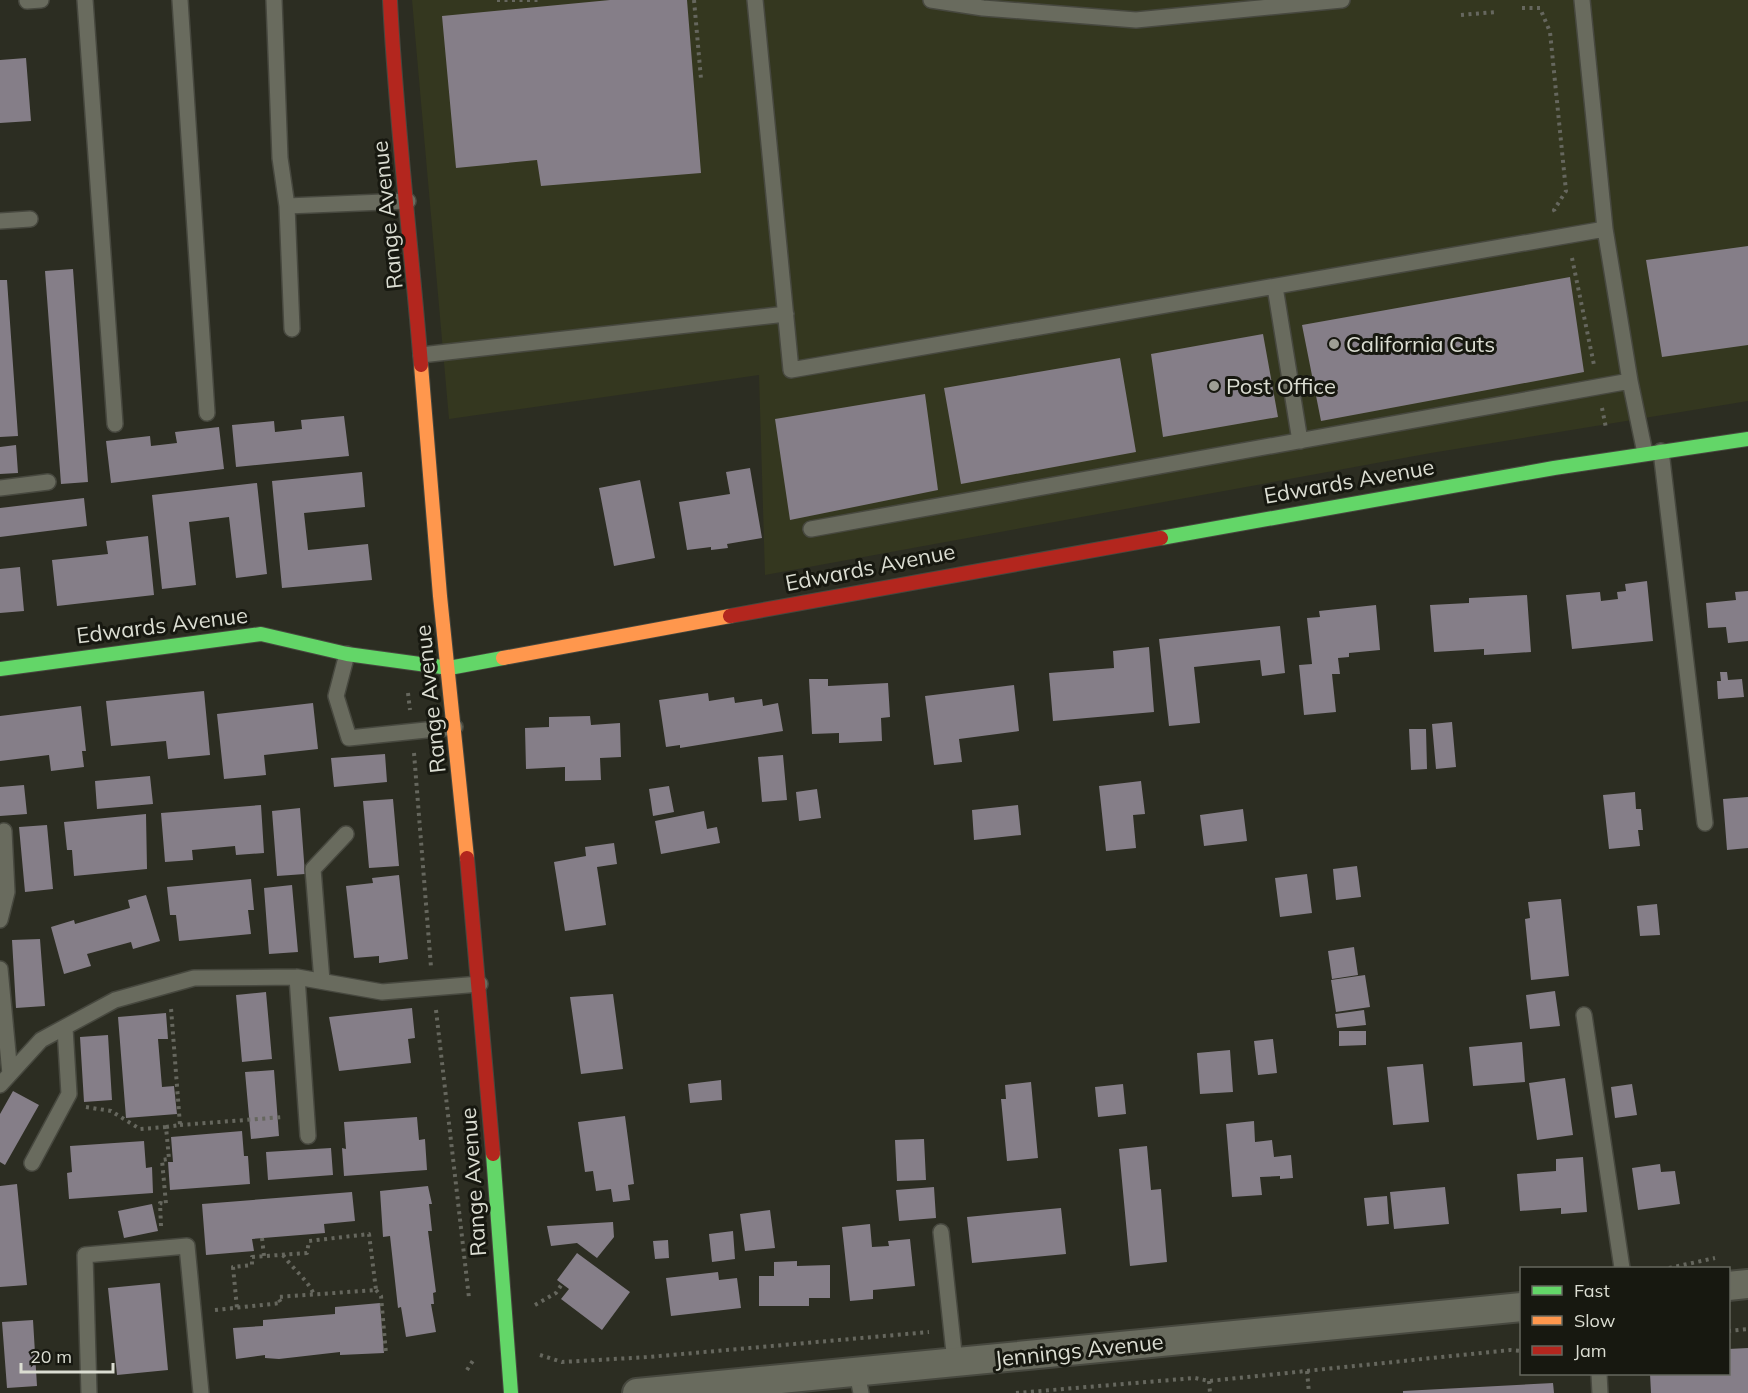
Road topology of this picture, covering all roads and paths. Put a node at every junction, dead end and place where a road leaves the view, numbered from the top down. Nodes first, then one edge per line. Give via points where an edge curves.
1 (85, 0) edge
2 (180, 0) edge
3 (274, 0) edge
4 (390, 0) edge
5 (497, 0) edge
6 (538, 0) edge
7 (694, 0) edge
8 (755, 0) edge
9 (931, 0) edge
10 (1342, 0) edge
11 (1582, 0) edge
12 (1496, 12) dead end
13 (1461, 15) dead end
14 (701, 79) dead end
15 (408, 201) junction
16 (287, 206) junction
17 (30, 219) dead end
18 (0, 221) edge
19 (1605, 229) junction
20 (1275, 287) junction
21 (786, 314) junction
22 (292, 329) dead end
23 (421, 355) junction
24 (1630, 381) junction
25 (207, 413) dead end
26 (114, 424) dead end
27 (1748, 439) edge
28 (1300, 441) junction
29 (1661, 451) junction
30 (1645, 453) junction
31 (48, 482) dead end
32 (0, 488) edge
33 (811, 529) dead end
34 (347, 654) junction
35 (449, 668) junction
36 (0, 669) edge
37 (455, 728) junction
38 (1705, 823) dead end
39 (4, 831) dead end
40 (346, 834) dead end
41 (0, 920) edge
42 (0, 969) edge
43 (297, 977) junction
44 (322, 981) junction
45 (480, 984) junction
46 (170, 985) junction
47 (1584, 1015) dead end
48 (65, 1028) junction
49 (5, 1079) edge
50 (63, 1104) junction
51 (307, 1114) junction
52 (180, 1125) junction
53 (166, 1127) junction
54 (308, 1136) dead end
55 (32, 1163) dead end
56 (941, 1232) dead end
57 (262, 1238) dead end
58 (162, 1248) junction
59 (283, 1255) junction
60 (264, 1256) junction
61 (1719, 1257) dead end
62 (1622, 1267) edge
63 (1677, 1267) edge
64 (562, 1284) dead end
65 (1748, 1284) edge
66 (1730, 1286) edge
67 (376, 1290) junction
68 (314, 1295) junction
69 (532, 1307) dead end
70 (1520, 1307) edge
71 (237, 1308) junction
72 (193, 1312) junction
73 (1748, 1329) edge
74 (1730, 1331) edge
75 (536, 1346) dead end
76 (1520, 1351) edge
77 (386, 1354) dead end
78 (540, 1356) dead end
79 (955, 1362) junction
80 (1307, 1371) junction
81 (1599, 1375) edge
82 (1209, 1381) junction
83 (859, 1383) edge
84 (89, 1393) edge
85 (201, 1393) edge
86 (511, 1393) edge
87 (637, 1393) edge
88 (1016, 1393) edge
89 (1209, 1393) edge
90 (1304, 1393) edge
91 (1309, 1393) edge
92 (1600, 1393) edge

1 - 26 lane
2 - 25 lane
3 - 16 lane via 280,158
4 - 15 street, Range Avenue via 395,96
5 - 6 path
7 - 14 path
8 - 21 lane
9 - 10 lane via 1136,20
11 - 19 lane
12 - 13 path
15 - 16 lane
15 - 23 street, Range Avenue
16 - 22 lane
17 - 18 lane
19 - 20 lane
19 - 24 lane
20 - 21 lane via 791,370
20 - 28 lane
21 - 23 lane
23 - 35 street, Range Avenue
24 - 28 lane
24 - 30 lane
27 - 29 street, Edwards Avenue
28 - 33 lane
29 - 30 street, Edwards Avenue
29 - 38 lane
30 - 35 street, Edwards Avenue via 977,570
31 - 32 lane
34 - 35 street, Edwards Avenue
34 - 36 street, Edwards Avenue via 261,634
34 - 37 lane via 336,696 349,738
35 - 37 street, Range Avenue
37 - 45 street, Range Avenue
39 - 41 lane via 7,891
40 - 44 lane via 313,869
42 - 49 lane
43 - 44 lane
43 - 46 lane via 194,978
43 - 51 lane
44 - 45 lane via 382,992
45 - 86 street, Range Avenue
46 - 48 lane via 116,1000
46 - 52 path
47 - 62 lane
48 - 49 lane via 41,1040
48 - 50 lane via 69,1094
50 - 53 path via 111,1111 140,1129
50 - 55 lane
51 - 52 path
51 - 54 lane
52 - 53 path
53 - 58 path via 170,1159 162,1160 166,1204 160,1203
56 - 79 lane
57 - 60 path
58 - 72 lane via 187,1246
58 - 84 lane via 85,1255
59 - 60 path
59 - 67 path via 307,1253 309,1241 369,1234
59 - 68 path
60 - 71 path via 252,1257 252,1265 233,1267
61 - 63 path
64 - 69 path via 556,1293
65 - 66 street
67 - 68 path
67 - 77 path via 381,1296
68 - 71 path via 278,1297 280,1304
70 - 79 street, Jennings Avenue
71 - 72 path
72 - 85 lane
73 - 74 path
75 - 78 path
76 - 80 path
79 - 83 street, Jennings Avenue
80 - 82 path
80 - 91 path
81 - 92 lane
82 - 88 path via 1195,1378
82 - 89 path
83 - 87 street, Jennings Avenue
90 - 91 path

